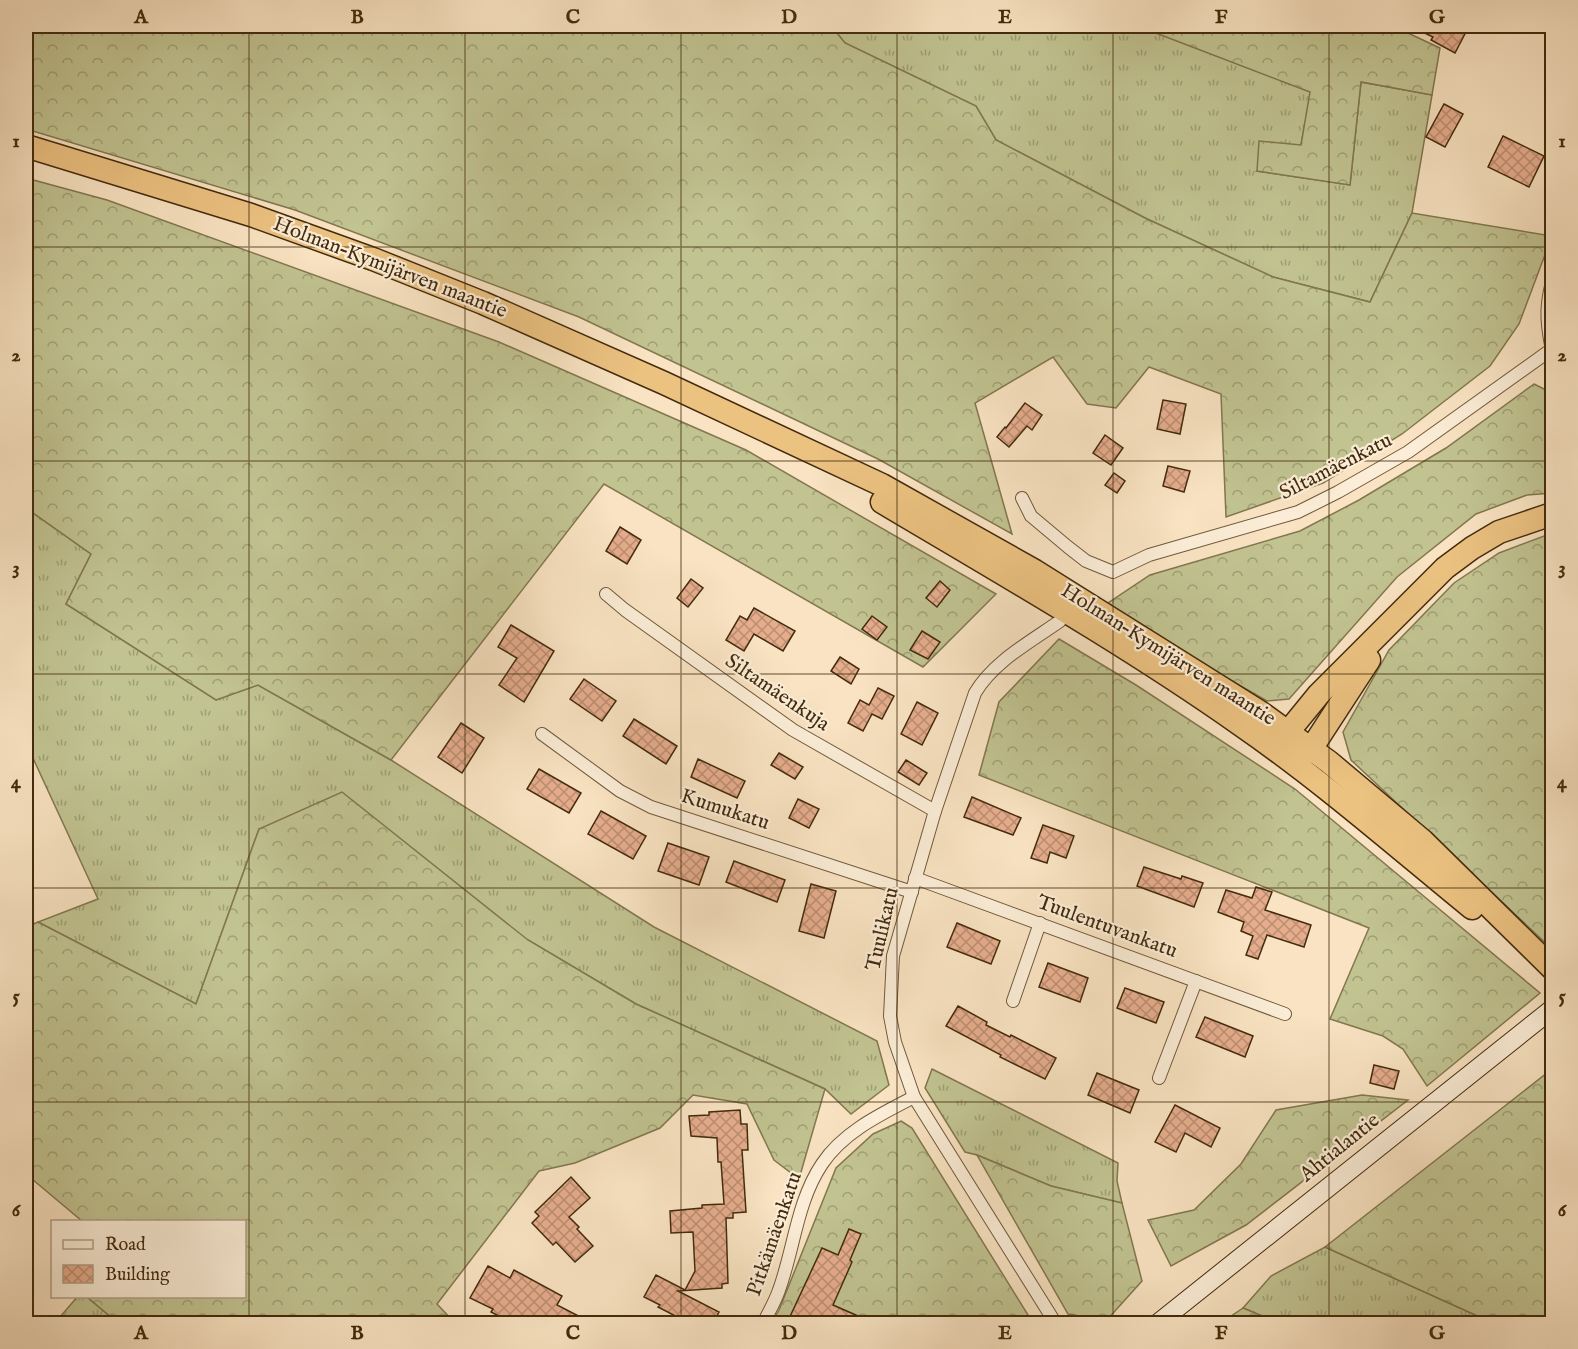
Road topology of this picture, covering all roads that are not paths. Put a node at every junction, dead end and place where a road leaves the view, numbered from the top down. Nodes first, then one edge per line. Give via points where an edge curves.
1 (26, 146) edge
2 (1552, 270) edge
3 (1551, 350) edge
4 (743, 421) junction
5 (1022, 498) dead end
6 (1552, 514) edge
7 (606, 594) dead end
8 (1418, 597) junction
9 (1060, 621) dead end
10 (1288, 732) junction
11 (542, 734) dead end
12 (1311, 749) junction
13 (1289, 760) junction
14 (935, 811) junction
15 (915, 878) junction
16 (912, 892) junction
17 (1040, 923) junction
18 (1548, 964) edge
19 (1196, 981) junction
20 (1013, 1001) dead end
21 (1552, 1009) edge
22 (1285, 1014) dead end
23 (1159, 1078) dead end
24 (914, 1098) junction
25 (763, 1323) edge
26 (1056, 1323) edge
27 (1157, 1323) edge

1 - 4 highway, Holman–Kymijärven maantie via 251,215 373,259 569,340
2 - 3 lane via 1544,296 1544,327
3 - 5 street, Siltamäenkatu via 1408,452 1338,492 1298,512 1149,555 1113,572 1086,561 1068,547 1031,516
4 - 10 highway, Holman–Kymijärven maantie via 872,480 957,526 1192,668
4 - 13 highway, Holman–Kymijärven maantie via 1166,674
6 - 8 highway via 1500,532 1472,548 1445,568
7 - 14 street, Siltamäenkuja via 793,730
8 - 10 highway via 1319,694
8 - 12 highway via 1354,681
9 - 14 street, Tuulikatu via 983,680 975,693
10 - 12 highway, Holman–Kymijärven maantie
10 - 13 highway
11 - 16 street, Kumukatu via 620,791 651,807
12 - 13 highway
12 - 18 highway, Holman–Kymijärven maantie via 1423,841
13 - 18 highway, Holman–Kymijärven maantie
14 - 15 street, Tuulikatu
15 - 16 street, Tuulikatu
15 - 17 street, Tuulentuvankatu
16 - 24 street, Tuulikatu via 893,956 890,1016
17 - 19 street, Tuulentuvankatu
17 - 20 street
19 - 22 street, Tuulentuvankatu
19 - 23 street
21 - 27 main road, Ahtialantie
24 - 25 street, Pitkämäenkatu via 861,1127 821,1164 804,1203 779,1291
24 - 26 street, Tuulikatu

